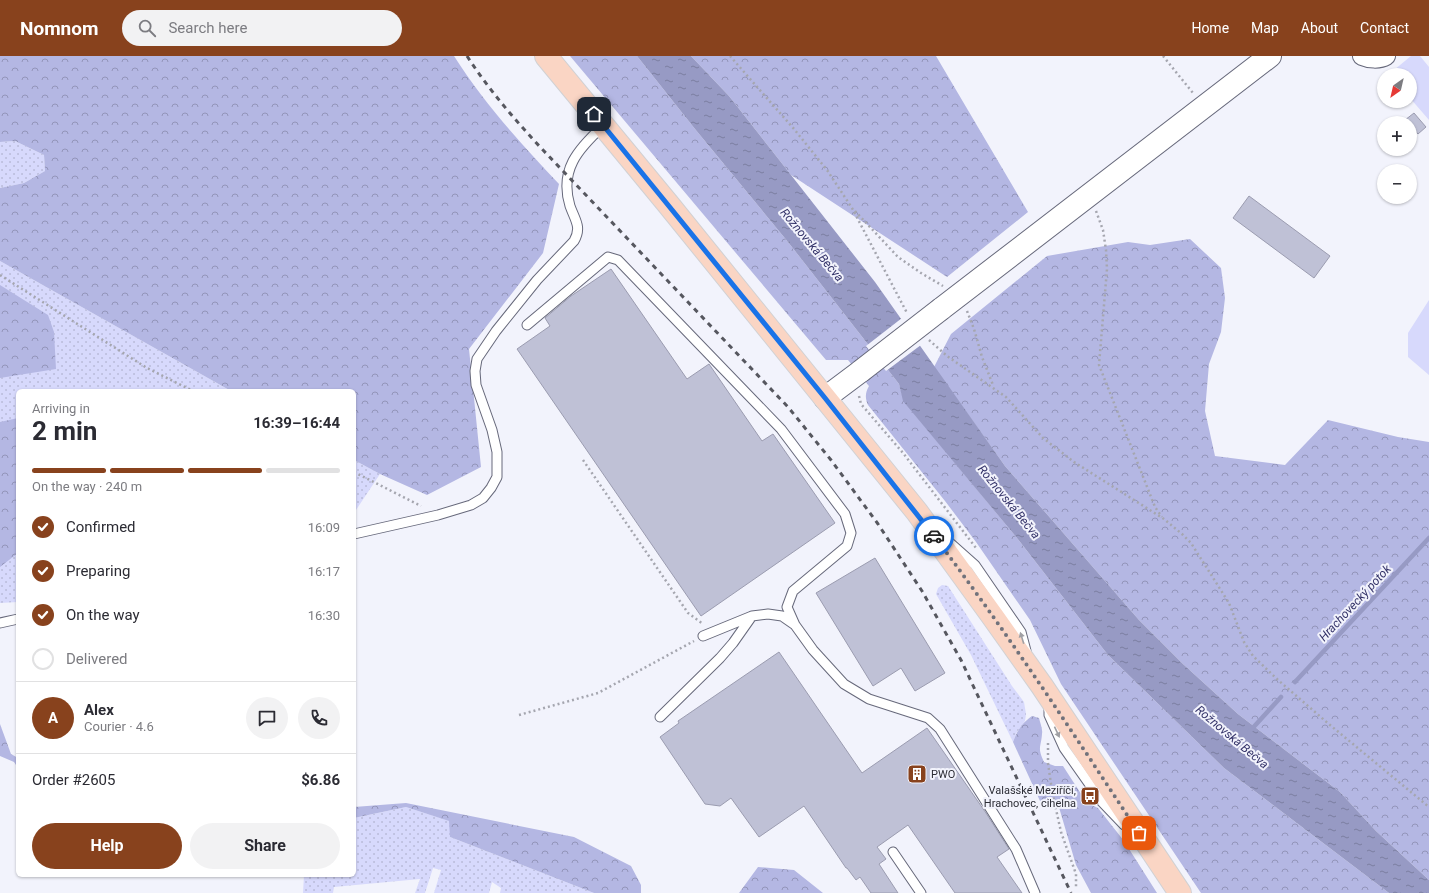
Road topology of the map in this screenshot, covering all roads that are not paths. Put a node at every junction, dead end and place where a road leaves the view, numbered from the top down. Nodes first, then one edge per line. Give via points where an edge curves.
1 (546, 56) edge
2 (1270, 56) edge
3 (1362, 56) edge
4 (1386, 56) edge
5 (604, 126) junction
6 (527, 325) dead end
7 (825, 398) junction
8 (356, 534) edge
9 (752, 616) junction
10 (16, 619) edge
11 (0, 623) edge
12 (795, 625) junction
13 (703, 636) road end
14 (660, 718) dead end
15 (893, 852) dead end
16 (921, 893) edge
17 (1036, 893) edge
18 (1180, 893) edge

1 - 5 main road
2 - 7 street, bridge via 1088,197 860,381
3 - 4 street
5 - 7 main road
5 - 8 lane via 574,158 567,176 568,196 578,234 537,280 477,359 476,385 497,452 497,477 491,488 483,498 471,505
6 - 12 lane via 608,257 618,260 781,428 845,514 851,533 847,546 793,591 787,607
7 - 18 main road via 917,512 989,611
9 - 12 lane via 782,616
9 - 13 lane
9 - 14 lane via 724,653
10 - 11 lane
12 - 17 lane via 813,650 844,684 869,699 928,718 940,729 1016,849
15 - 16 lane

